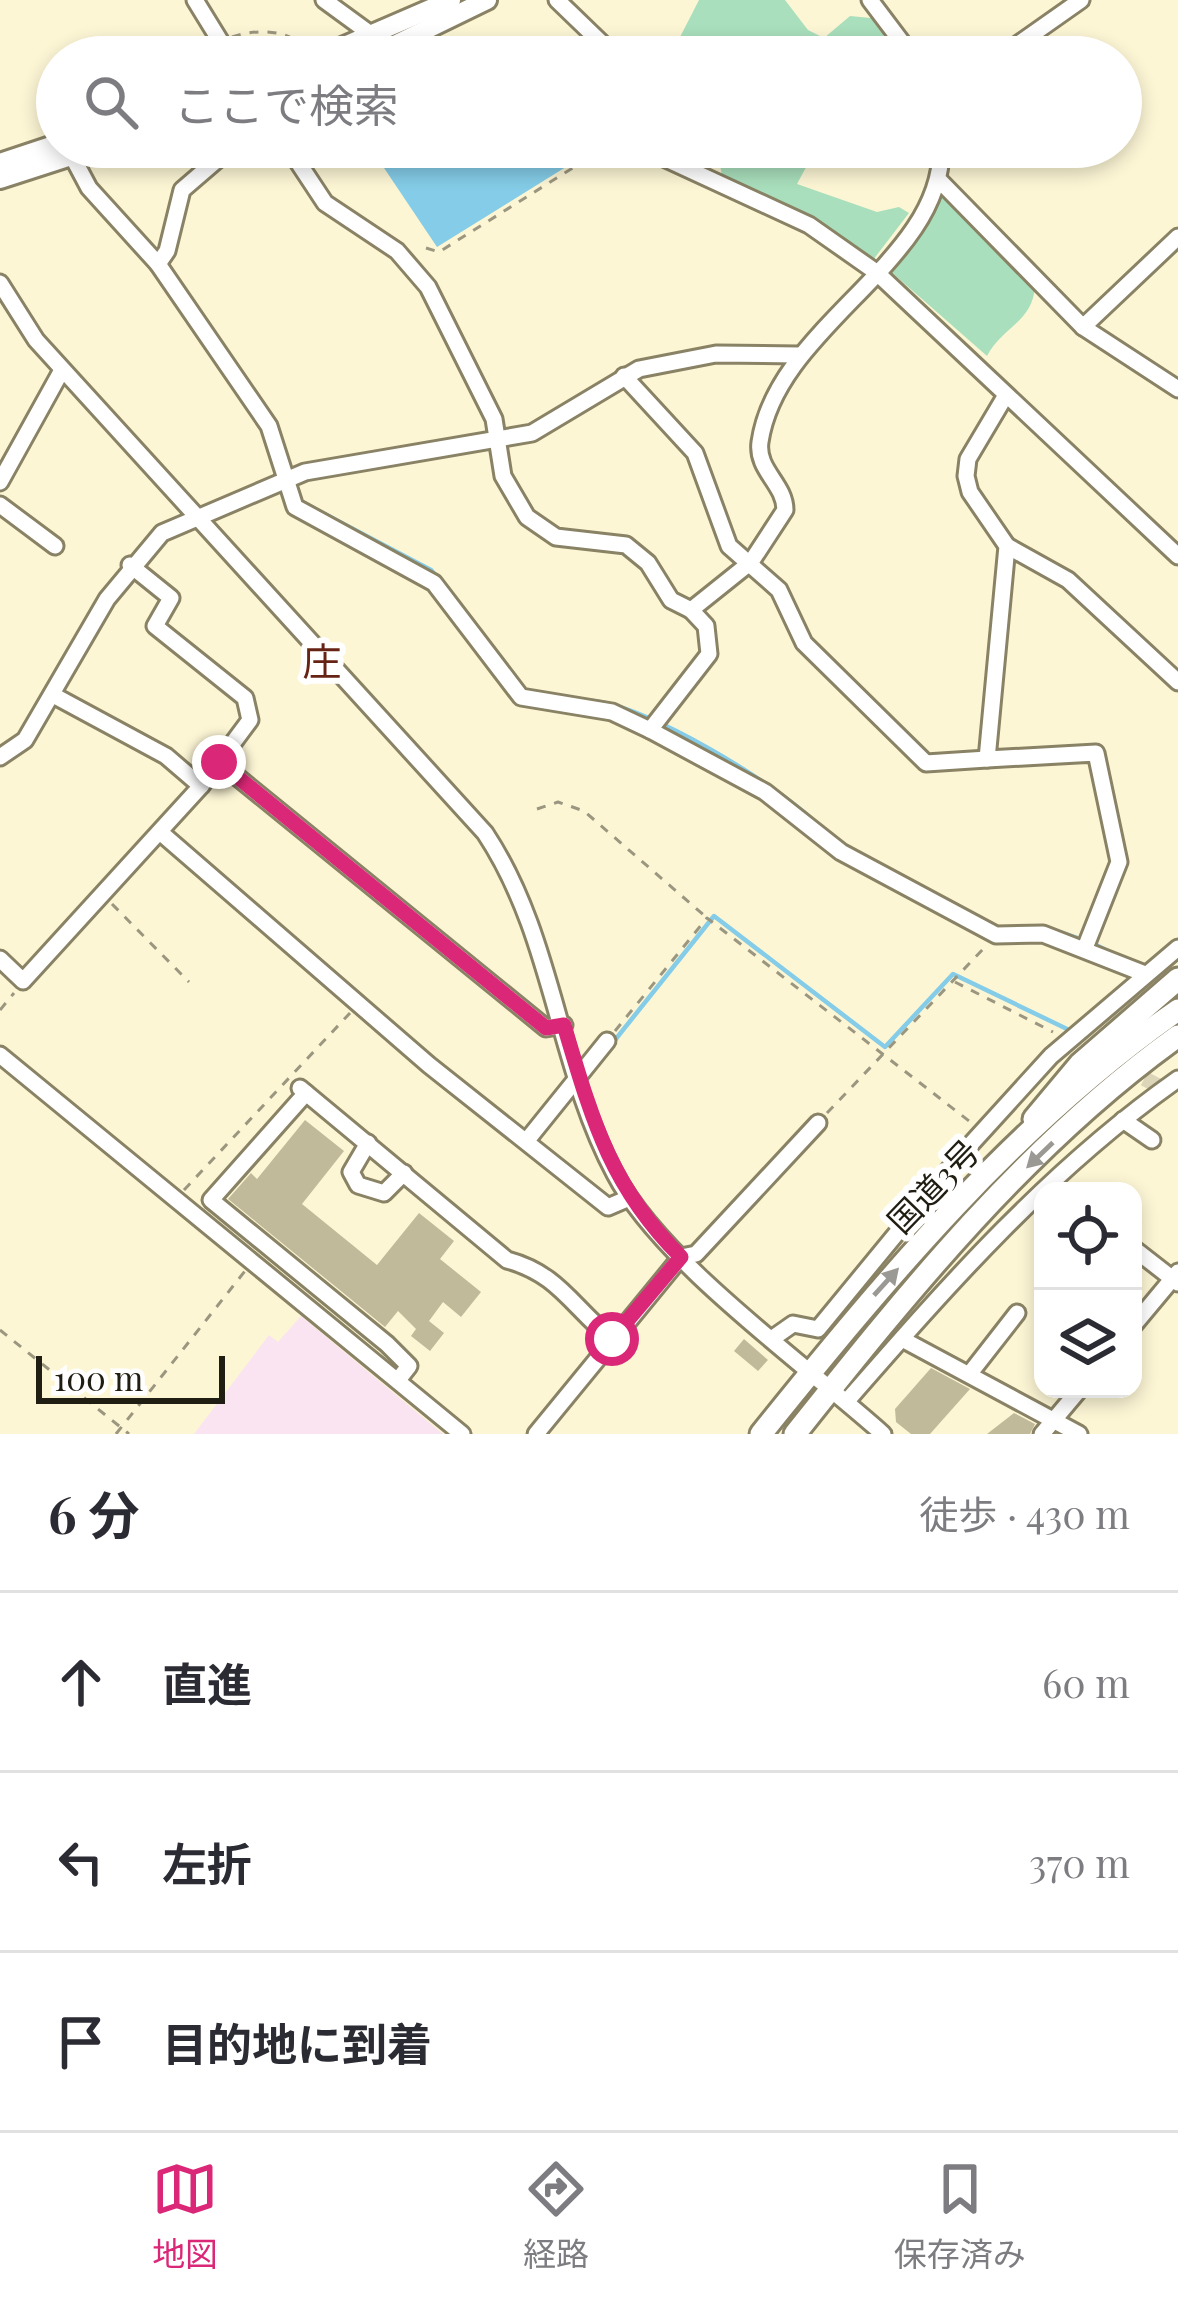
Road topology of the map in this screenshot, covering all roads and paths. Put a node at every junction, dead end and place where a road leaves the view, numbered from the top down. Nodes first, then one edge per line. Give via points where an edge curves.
1 (195, 0) edge
2 (324, 0) edge
3 (451, 0) edge
4 (487, 0) edge
5 (556, 0) edge
6 (870, 0) edge
7 (1081, 0) edge
8 (216, 36) edge
9 (250, 36) edge
10 (288, 36) edge
11 (375, 36) edge
12 (404, 36) edge
13 (413, 36) edge
14 (594, 36) edge
15 (897, 36) edge
16 (1030, 36) edge
17 (36, 156) edge
18 (0, 163) edge
19 (36, 163) edge
20 (76, 168) edge
21 (208, 168) edge
22 (301, 168) edge
23 (573, 168) edge
24 (687, 168) edge
25 (940, 168) edge
26 (0, 179) edge
27 (940, 182) junction
28 (1178, 237) edge
29 (426, 248) dead end
30 (158, 264) junction
31 (876, 272) junction
32 (0, 283) edge
33 (1083, 327) junction
34 (798, 355) junction
35 (62, 370) junction
36 (624, 376) junction
37 (1178, 389) edge
38 (1006, 395) junction
39 (499, 441) junction
40 (285, 481) junction
41 (0, 482) edge
42 (0, 505) edge
43 (199, 519) junction
44 (55, 546) dead end
45 (1007, 546) junction
46 (1178, 556) edge
47 (751, 562) junction
48 (130, 566) junction
49 (691, 610) junction
50 (1178, 682) edge
51 (53, 695) junction
52 (650, 730) junction
53 (0, 757) edge
54 (987, 758) junction
55 (219, 762) junction
56 (201, 786) junction
57 (537, 809) dead end
58 (160, 832) junction
59 (102, 894) junction
60 (707, 918) junction
61 (996, 935) junction
62 (1085, 948) junction
63 (1178, 948) edge
64 (0, 959) edge
65 (1145, 974) junction
66 (1178, 979) edge
67 (23, 981) junction
68 (953, 981) junction
69 (189, 982) dead end
70 (359, 1003) junction
71 (0, 1010) edge
72 (1178, 1010) edge
73 (564, 1025) junction
74 (1178, 1036) edge
75 (607, 1041) joint
76 (1070, 1041) junction
77 (885, 1054) junction
78 (0, 1055) edge
79 (579, 1076) junction
80 (1173, 1087) edge
81 (1123, 1120) junction
82 (818, 1123) joint
83 (984, 1133) junction
84 (528, 1139) junction
85 (1021, 1140) junction
86 (1152, 1140) dead end
87 (368, 1143) junction
88 (404, 1173) junction
89 (1059, 1182) edge
90 (177, 1197) junction
91 (629, 1198) junction
92 (1034, 1207) edge
93 (1142, 1254) edge
94 (681, 1257) junction
95 (253, 1260) junction
96 (1176, 1278) edge
97 (1017, 1313) dead end
98 (1142, 1316) edge
99 (0, 1330) edge
100 (773, 1338) junction
101 (612, 1339) junction
102 (902, 1339) junction
103 (810, 1371) junction
104 (971, 1372) junction
105 (398, 1380) junction
106 (839, 1395) junction
107 (1072, 1398) edge
108 (121, 1427) junction
109 (1048, 1427) edge
110 (116, 1434) edge
111 (129, 1434) edge
112 (462, 1434) edge
113 (536, 1434) edge
114 (761, 1434) edge
115 (795, 1434) edge
116 (883, 1434) edge
117 (1079, 1434) edge

1 - 8 street
2 - 11 street
3 - 12 main road
4 - 13 main road
5 - 14 street
6 - 15 street
7 - 16 street
9 - 10 path
17 - 18 main road
19 - 26 main road
20 - 30 street
21 - 30 street via 182,190
22 - 39 street via 325,203 417,270
23 - 29 path via 439,252
24 - 31 street via 790,214
25 - 27 street
27 - 31 street
27 - 33 street
28 - 33 street
30 - 40 street via 269,425
31 - 34 street
31 - 38 street
32 - 35 street
33 - 37 street
34 - 36 street via 716,354
34 - 47 street via 760,441 784,510
35 - 41 street
35 - 43 street
36 - 39 street via 532,434
36 - 47 street via 695,453 729,546
38 - 45 street via 966,476
38 - 46 street
39 - 40 street via 377,456
39 - 49 street via 502,476 542,531 626,545 670,600
40 - 43 street
40 - 52 street via 295,506 434,583 521,697 612,712
42 - 44 street
43 - 48 street via 162,532
43 - 73 street via 485,833 529,915
45 - 50 street via 1068,580
45 - 54 street
47 - 49 street
47 - 54 street via 779,590 804,643 926,763
48 - 51 street
48 - 55 street via 171,598 154,626 250,706 250,720
49 - 52 street via 706,626 709,654
51 - 53 street via 25,740
51 - 56 street via 166,756
52 - 61 street via 765,792 841,852
54 - 62 street via 1096,753 1119,862
55 - 56 street
55 - 73 street via 546,1028
56 - 58 street
57 - 60 path via 558,802 584,811
58 - 59 street
58 - 70 street
59 - 67 street
59 - 69 path
60 - 75 path
60 - 77 path
61 - 62 street via 1042,934
61 - 68 path
62 - 65 street
63 - 65 street
64 - 67 street
65 - 76 street
66 - 85 highway via 1048,1096
67 - 71 path
68 - 76 path
68 - 77 path
70 - 84 street
70 - 90 path
72 - 85 highway, 国道3号
73 - 79 street
74 -> 106 highway, 国道3号 via 965,1229
75 - 79 street
76 - 83 street
77 - 82 path
77 - 83 path
78 - 90 street
79 - 84 street
79 - 91 street
80 - 81 street
81 - 86 street
81 - 89 street
82 - 94 street via 696,1254
83 - 100 street via 818,1329 794,1324
84 - 91 street via 608,1207
103 -> 85 highway, 国道3号
87 - 88 street
87 - 88 street via 351,1172 358,1185 384,1193
87 - 105 street via 302,1090 211,1200 387,1344 409,1366
88 - 101 street via 508,1260 547,1273
90 - 95 street
91 - 94 street
92 - 102 street
93 - 96 street
94 - 100 street
94 - 101 street
95 - 105 street
95 - 108 path
96 - 98 street
97 - 104 street
99 - 108 path
100 - 103 street
101 - 113 street
102 - 104 street
102 - 106 street
103 - 106 street
103 - 114 highway, 国道3号
104 - 109 street
105 - 112 street
106 - 115 highway, 国道3号
106 - 116 street
107 - 109 street
108 - 110 path
108 - 111 path
109 - 117 street

